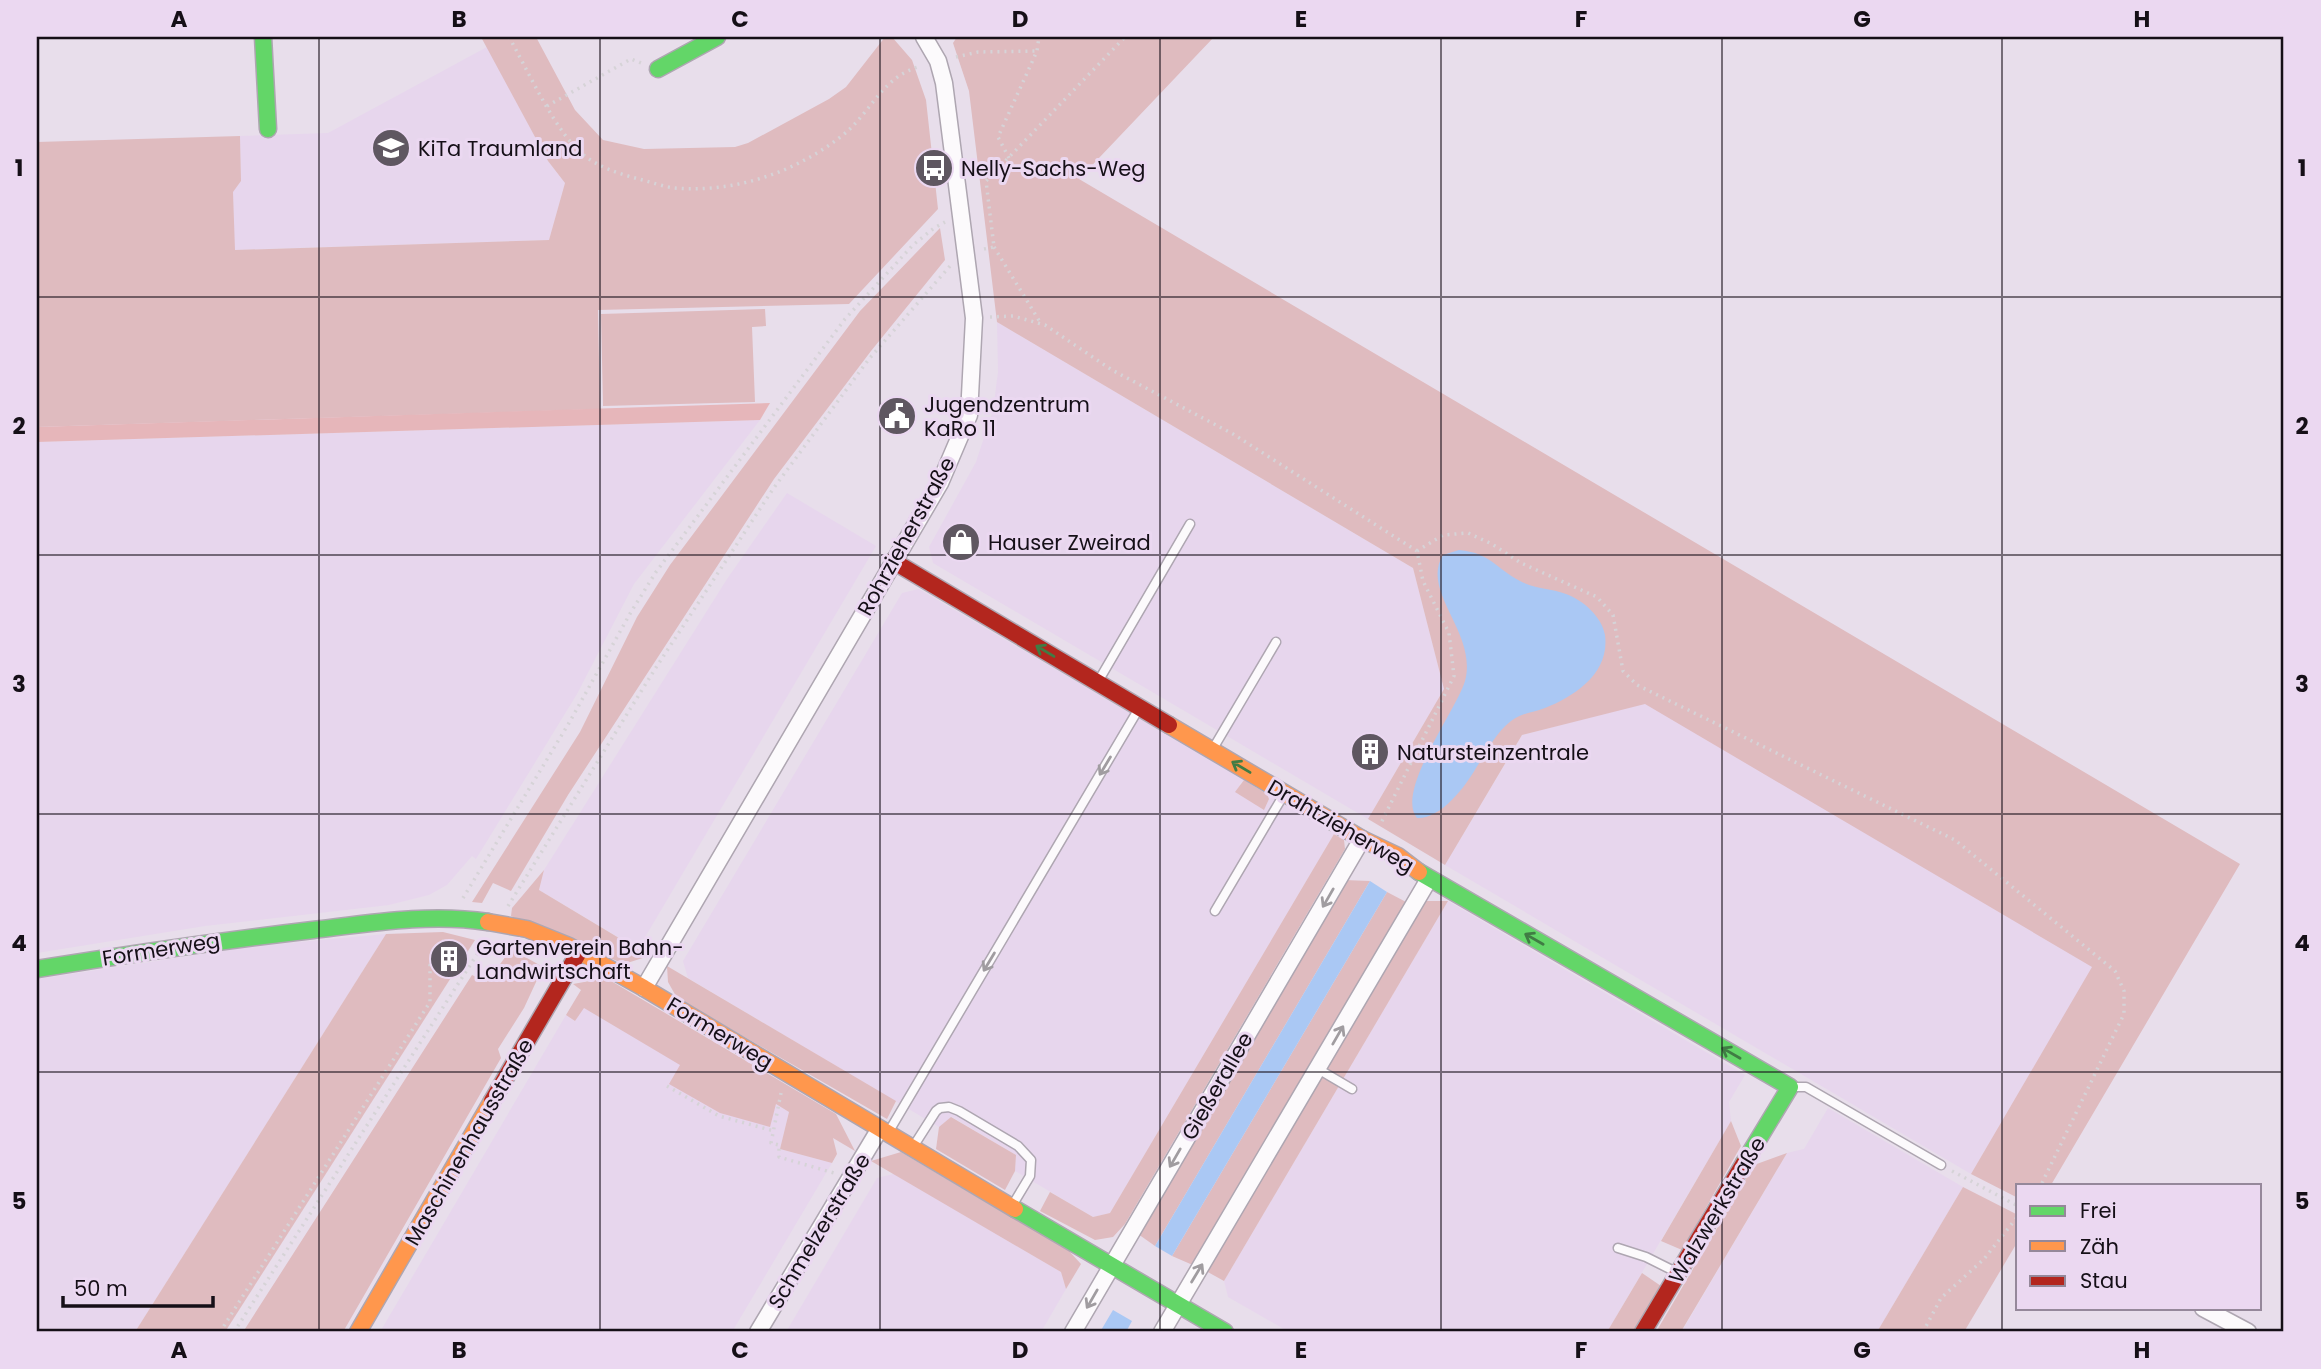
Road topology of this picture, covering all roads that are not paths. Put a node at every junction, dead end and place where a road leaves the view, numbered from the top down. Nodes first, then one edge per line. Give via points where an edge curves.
1 (263, 37) edge
2 (718, 37) edge
3 (924, 37) edge
4 (658, 69) road end
5 (268, 129) dead end
6 (1190, 524) dead end
7 (893, 561) junction
8 (1276, 642) dead end
9 (1097, 682) junction
10 (1139, 707) junction
11 (1212, 750) junction
12 (1285, 793) junction
13 (1362, 839) junction
14 (1429, 879) junction
15 (1215, 911) dead end
16 (579, 952) junction
17 (37, 969) edge
18 (644, 988) junction
19 (1318, 1069) junction
20 (1790, 1087) junction
21 (1352, 1089) dead end
22 (883, 1132) junction
23 (912, 1149) junction
24 (1941, 1165) road end
25 (1012, 1206) junction
26 (1618, 1248) dead end
27 (1112, 1266) junction
28 (1678, 1274) junction
29 (1179, 1304) junction
30 (2207, 1310) edge
31 (358, 1332) edge
32 (758, 1332) edge
33 (1073, 1332) edge
34 (1162, 1332) edge
35 (1226, 1332) edge
36 (1643, 1332) edge
37 (2248, 1332) edge

1 - 5 street
2 - 4 street
3 - 7 street, Rohrzieherstraße via 944,83 974,318 969,415 940,483
6 - 9 lane
9 -> 7 street, Drahtzieherweg
7 - 18 street, Rohrzieherstraße
8 - 11 lane
9 - 10 street, Drahtzieherweg
10 - 11 street, Drahtzieherweg
10 -> 22 lane
12 -> 11 street, Drahtzieherweg
12 - 13 street, Drahtzieherweg
12 - 15 lane
13 - 14 street, Drahtzieherweg via 1398,856
13 -> 27 street, Gießerallee
19 -> 14 street
20 -> 14 street, Drahtzieherweg
16 - 17 street, Formerweg via 543,935 497,923 450,918 247,937
16 - 18 street, Formerweg
16 - 31 street, Maschinenhausstraße
18 - 22 street, Formerweg
19 - 21 lane
29 -> 19 street
20 - 24 lane via 1806,1087
20 - 28 street, Walzwerkstraße
22 - 23 street, Formerweg
22 - 32 street, Schmelzerstraße via 850,1177
23 - 25 street, Formerweg
23 - 25 lane via 938,1110 959,1111 1025,1151 1031,1160 1030,1176
25 - 27 street, Formerweg
26 - 28 lane
27 - 29 street, Formerweg
27 -> 33 street, Gießerallee
28 - 36 street, Walzwerkstraße
29 - 34 street
29 - 35 street, Formerweg
30 - 37 street

